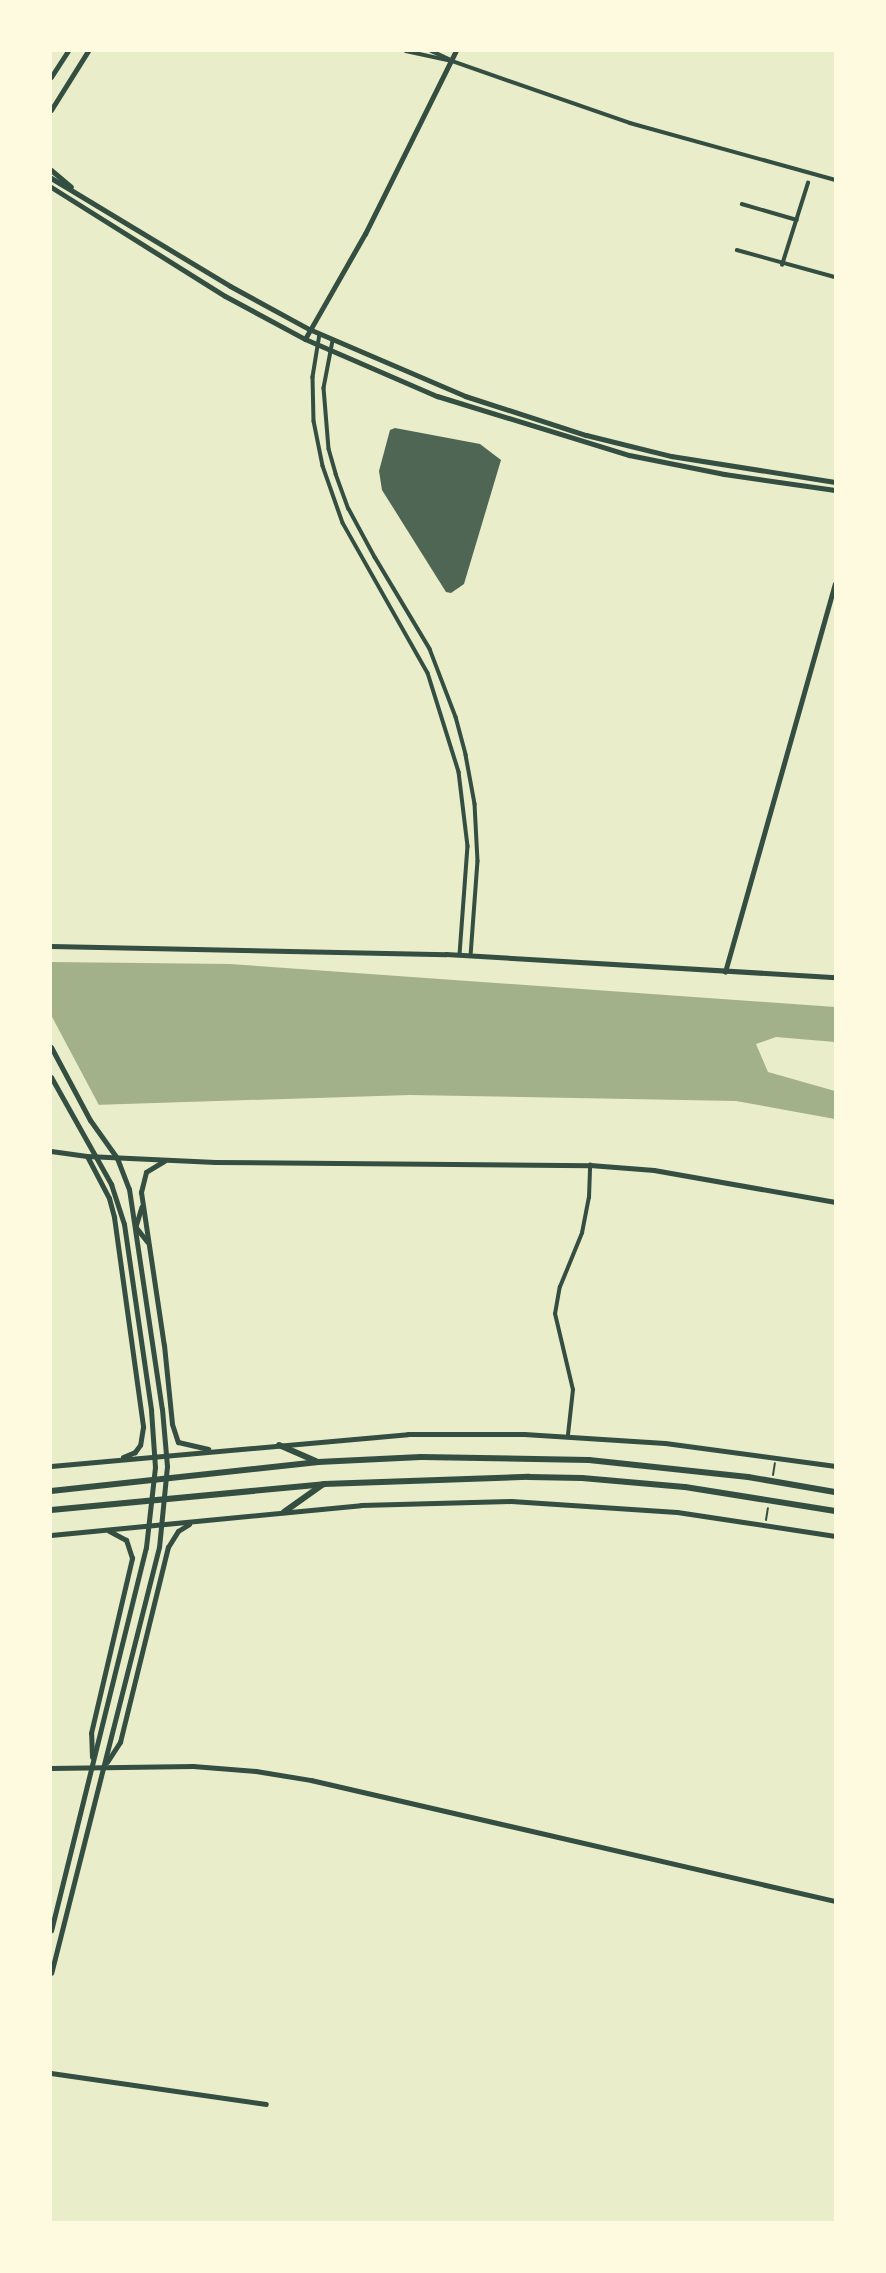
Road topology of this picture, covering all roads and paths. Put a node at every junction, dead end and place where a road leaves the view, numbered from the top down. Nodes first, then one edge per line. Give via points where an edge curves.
1 (68, 51) edge
2 (88, 51) edge
3 (406, 51) edge
4 (431, 51) edge
5 (456, 51) edge
6 (452, 61) junction
7 (51, 77) edge
8 (51, 109) edge
9 (51, 170) edge
10 (51, 178) edge
11 (835, 180) edge
12 (808, 183) dead end
13 (51, 189) edge
14 (81, 196) junction
15 (742, 204) dead end
16 (797, 220) junction
17 (737, 250) dead end
18 (782, 265) junction
19 (835, 277) edge
20 (309, 329) junction
21 (320, 334) junction
22 (304, 339) junction
23 (333, 341) junction
24 (317, 344) junction
25 (330, 349) junction
26 (835, 482) edge
27 (835, 490) edge
28 (835, 584) edge
29 (51, 946) edge
30 (460, 955) junction
31 (471, 956) junction
32 (725, 972) junction
33 (835, 977) edge
34 (51, 1047) edge
35 (51, 1077) edge
36 (51, 1151) edge
37 (87, 1156) junction
38 (96, 1157) junction
39 (117, 1158) junction
40 (164, 1161) junction
41 (590, 1166) junction
42 (835, 1202) edge
43 (142, 1207) junction
44 (136, 1227) junction
45 (147, 1241) junction
46 (568, 1435) junction
47 (279, 1445) junction
48 (218, 1450) junction
49 (776, 1459) dead end
50 (110, 1460) junction
51 (318, 1462) junction
52 (51, 1466) edge
53 (835, 1466) edge
54 (324, 1484) junction
55 (772, 1486) dead end
56 (51, 1491) edge
57 (835, 1492) edge
58 (770, 1499) dead end
59 (51, 1510) edge
60 (835, 1511) edge
61 (284, 1512) junction
62 (193, 1521) junction
63 (766, 1525) dead end
64 (106, 1530) junction
65 (51, 1535) edge
66 (835, 1536) edge
67 (51, 1768) edge
68 (92, 1768) junction
69 (103, 1768) junction
70 (835, 1901) edge
71 (51, 1930) edge
72 (51, 1973) edge
73 (51, 2073) edge
74 (265, 2104) dead end

1 - 7 main road
2 - 8 main road
3 - 6 street
4 - 6 street
5 - 6 street
6 - 11 street via 630,123
6 - 20 street via 365,234
9 - 14 main road
10 - 14 main road
12 - 16 street
13 - 22 main road
14 - 20 main road
15 - 16 street
16 - 18 street
17 - 18 street
18 - 19 street
20 - 21 main road
20 - 22 street
21 - 23 main road
21 - 24 street
22 - 24 main road
23 - 25 street
23 - 26 main road via 465,397 586,435 733,468
24 - 25 main road
24 - 30 street via 314,421 330,488 343,523 428,673 454,750 468,846
25 - 27 main road via 437,396 596,446 724,474
25 - 31 street via 324,388 326,423 339,483 375,557 430,649 466,755 478,861
28 - 32 street
29 - 30 street
30 - 31 street
31 - 32 street
32 - 33 street
34 - 39 main road via 90,1120
35 - 38 main road
36 - 37 street
37 - 38 street
37 - 50 main road via 114,1217 143,1427 135,1452
38 - 39 street
38 - 68 main road via 124,1224 154,1438 154,1492 146,1547
39 - 40 street
39 - 44 main road
40 - 41 street
40 - 43 main road via 151,1167 142,1180
41 - 42 street via 654,1170
41 - 46 street via 582,1233 560,1287 555,1314 573,1390
43 - 44 street
43 - 45 main road
44 - 45 street
44 - 69 main road via 167,1466 159,1547
45 - 48 main road via 175,1437 183,1445
46 - 47 main road via 408,1434
46 - 53 main road
47 - 48 main road
47 - 51 highway
48 - 50 main road
49 - 55 path
50 - 52 main road
51 - 56 highway
51 - 57 highway via 421,1457 589,1460 748,1477
54 - 59 highway
54 - 60 highway via 582,1478 685,1487
54 - 61 highway
58 - 63 path
61 - 62 main road
61 - 66 main road via 511,1501 677,1512
62 - 64 main road
62 - 69 main road via 178,1531 168,1547 120,1742
64 - 65 main road
64 - 68 main road via 125,1539 132,1558 91,1733
67 - 68 street
68 - 69 street
68 - 71 main road
69 - 70 street via 256,1770
69 - 72 main road
73 - 74 street

